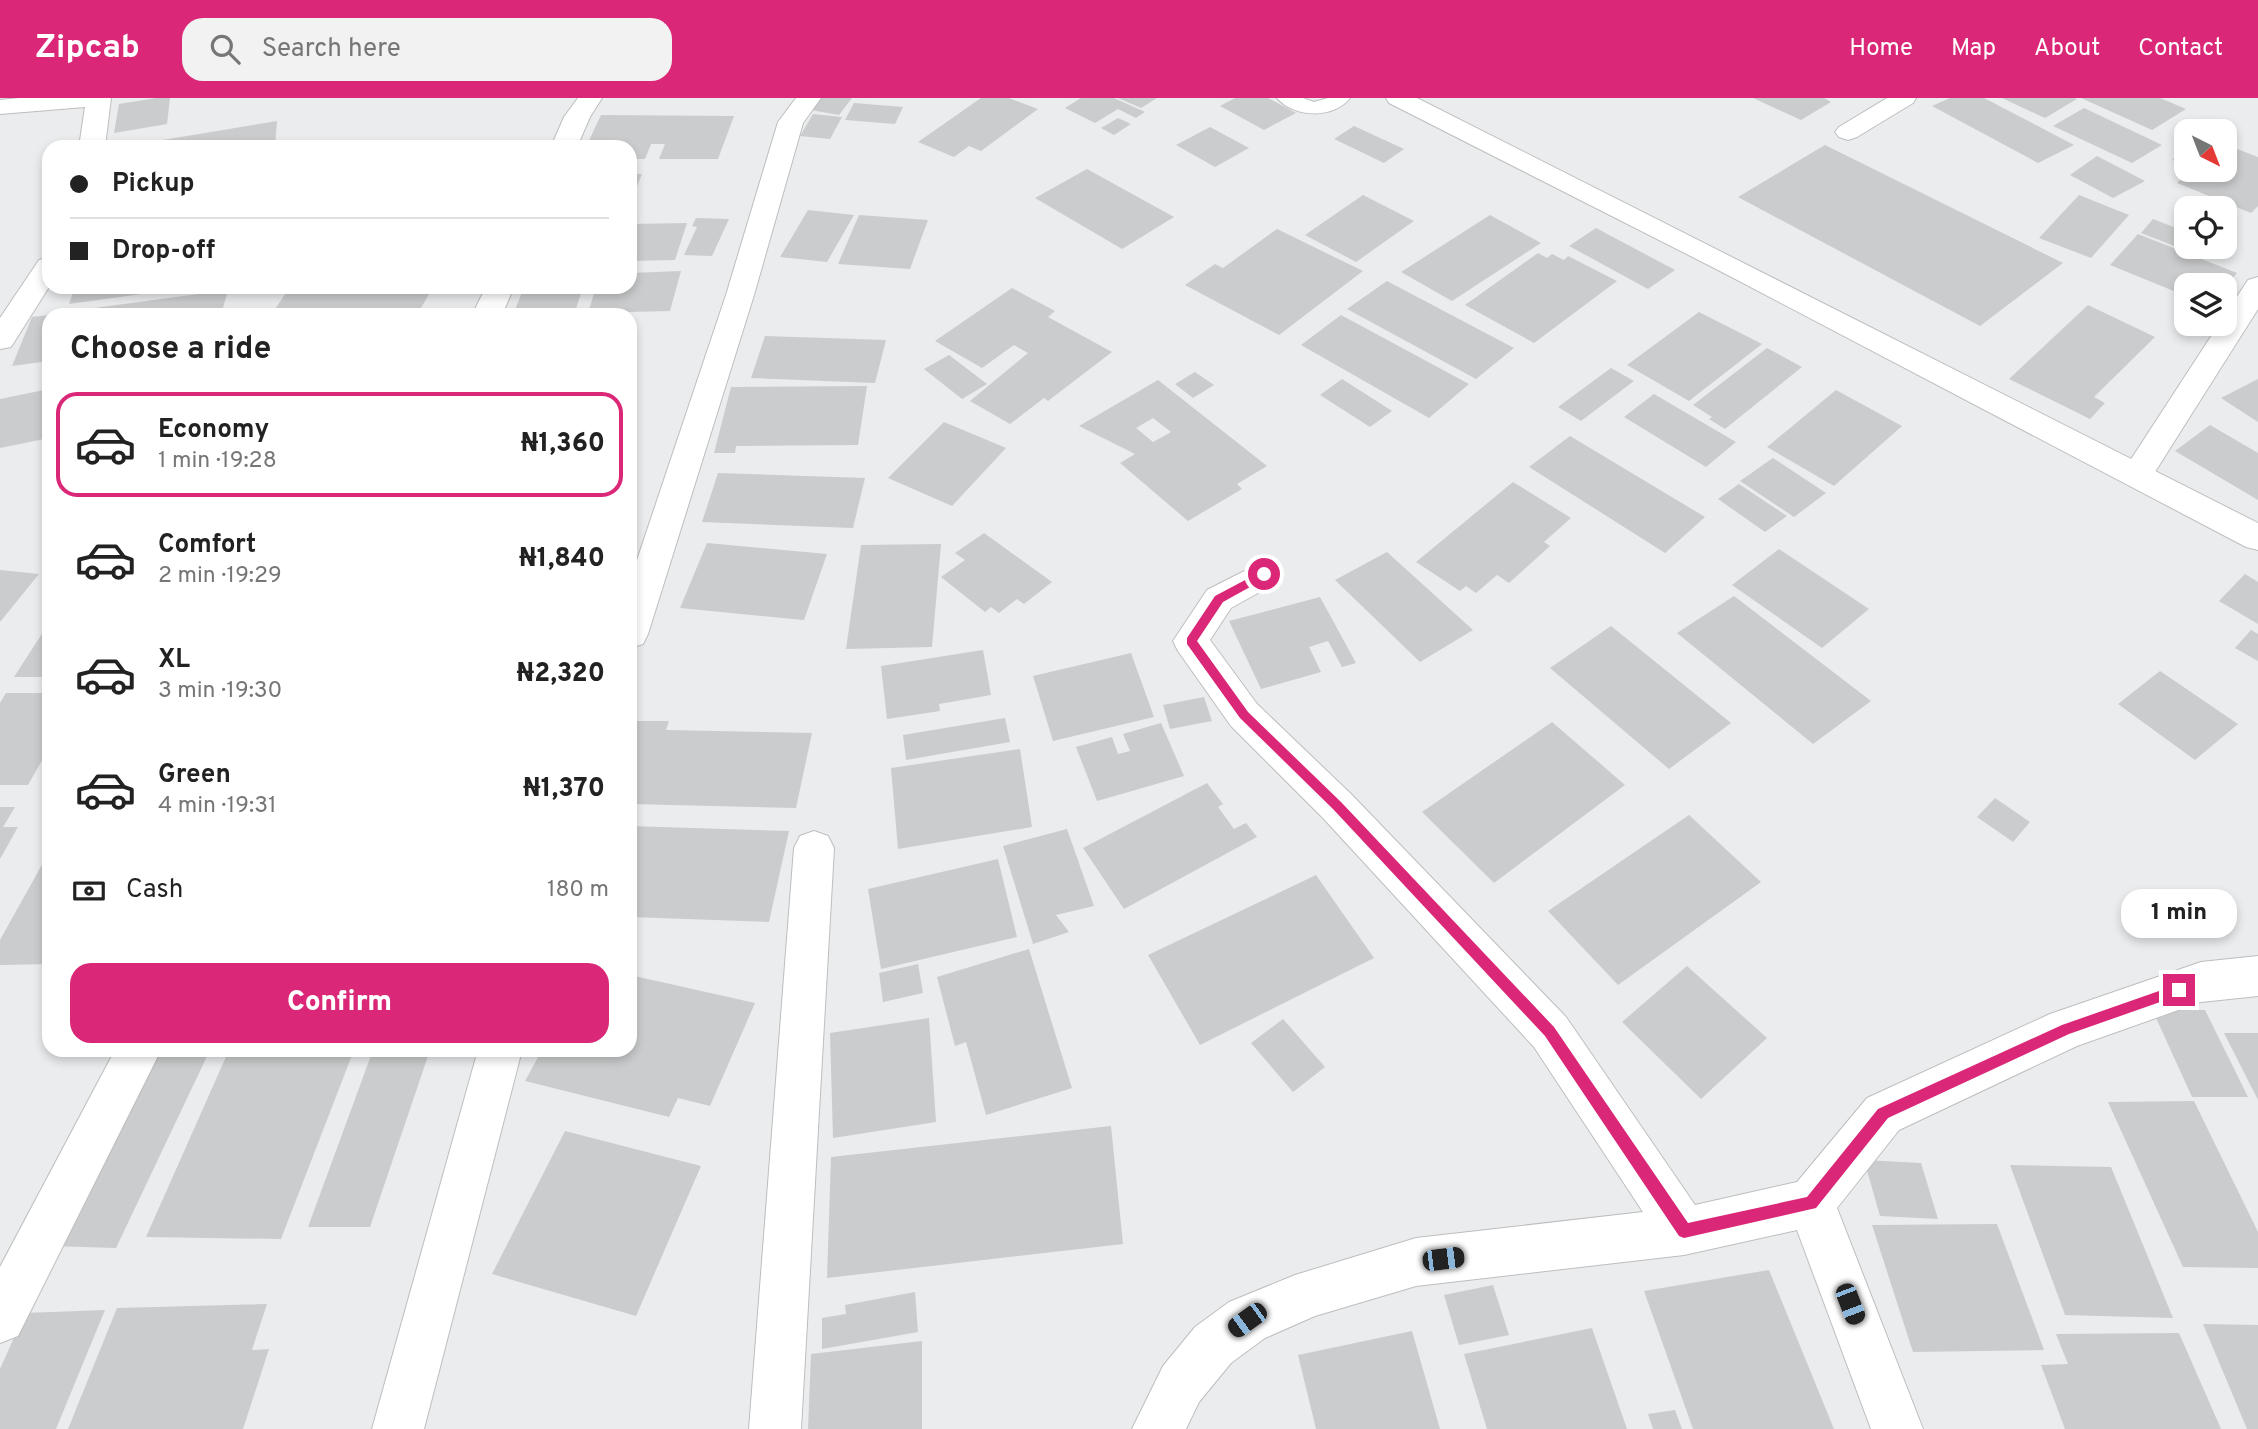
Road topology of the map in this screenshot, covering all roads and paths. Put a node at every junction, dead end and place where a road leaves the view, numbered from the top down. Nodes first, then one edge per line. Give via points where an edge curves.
1 (98, 98) edge
2 (590, 98) edge
3 (810, 98) edge
4 (1287, 98) edge
5 (1340, 98) edge
6 (1398, 98) edge
7 (1904, 98) edge
8 (0, 107) edge
9 (1848, 132) dead end
10 (93, 140) edge
11 (567, 140) edge
12 (42, 277) edge
13 (2258, 286) edge
14 (0, 340) edge
15 (2137, 475) junction
16 (2258, 538) edge
17 (1264, 574) dead end
18 (637, 612) edge
19 (814, 848) dead end
20 (2258, 976) edge
21 (135, 1057) edge
22 (498, 1057) edge
23 (1811, 1203) junction
24 (1684, 1231) junction
25 (0, 1318) edge
26 (398, 1429) edge
27 (775, 1429) edge
28 (1158, 1429) edge
29 (1897, 1429) edge

1 - 8 street
1 - 10 street
2 - 11 street
3 - 18 street via 791,122
4 - 5 lane via 1320,110
6 - 15 street
7 - 9 street
12 - 14 street
13 - 15 street
15 - 16 street
17 - 24 street via 1219,599 1191,641 1244,715 1337,806 1550,1032
19 - 27 street
20 - 23 street via 2201,982 2066,1029 1883,1114
21 - 25 street
22 - 26 street
23 - 24 street
23 - 29 street
24 - 28 street via 1416,1262 1312,1292 1247,1320 1213,1345 1181,1384

